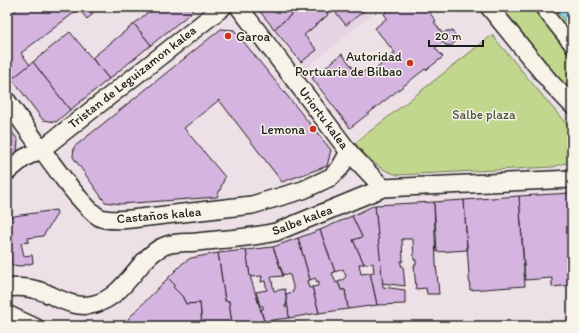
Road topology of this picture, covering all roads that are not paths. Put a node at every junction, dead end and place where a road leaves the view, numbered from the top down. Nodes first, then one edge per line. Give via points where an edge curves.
1 (223, 7) edge
2 (239, 7) edge
3 (489, 7) edge
4 (541, 7) edge
5 (572, 46) edge
6 (7, 101) edge
7 (572, 105) edge
8 (42, 149) junction
9 (349, 152) junction
10 (7, 172) edge
11 (572, 179) edge
12 (383, 188) junction
13 (7, 288) edge
14 (7, 312) edge
15 (37, 326) edge

1 - 8 street, Tristan de Leguizamon kalea
2 - 9 street, Uriortu kalea
3 - 7 street
4 - 5 street
6 - 8 street, Castaños kalea
8 - 9 street, Castaños kalea via 82,203 100,218 112,220 131,220 252,205 303,190 330,178 340,168
8 - 10 street, Tristan de Leguizamon kalea via 24,158
9 - 12 street, Uriortu kalea
11 - 12 street, Salbe kalea
12 - 13 street, Salbe kalea via 276,232 167,245 152,254 110,298 94,304 63,302 27,287
14 - 15 street

